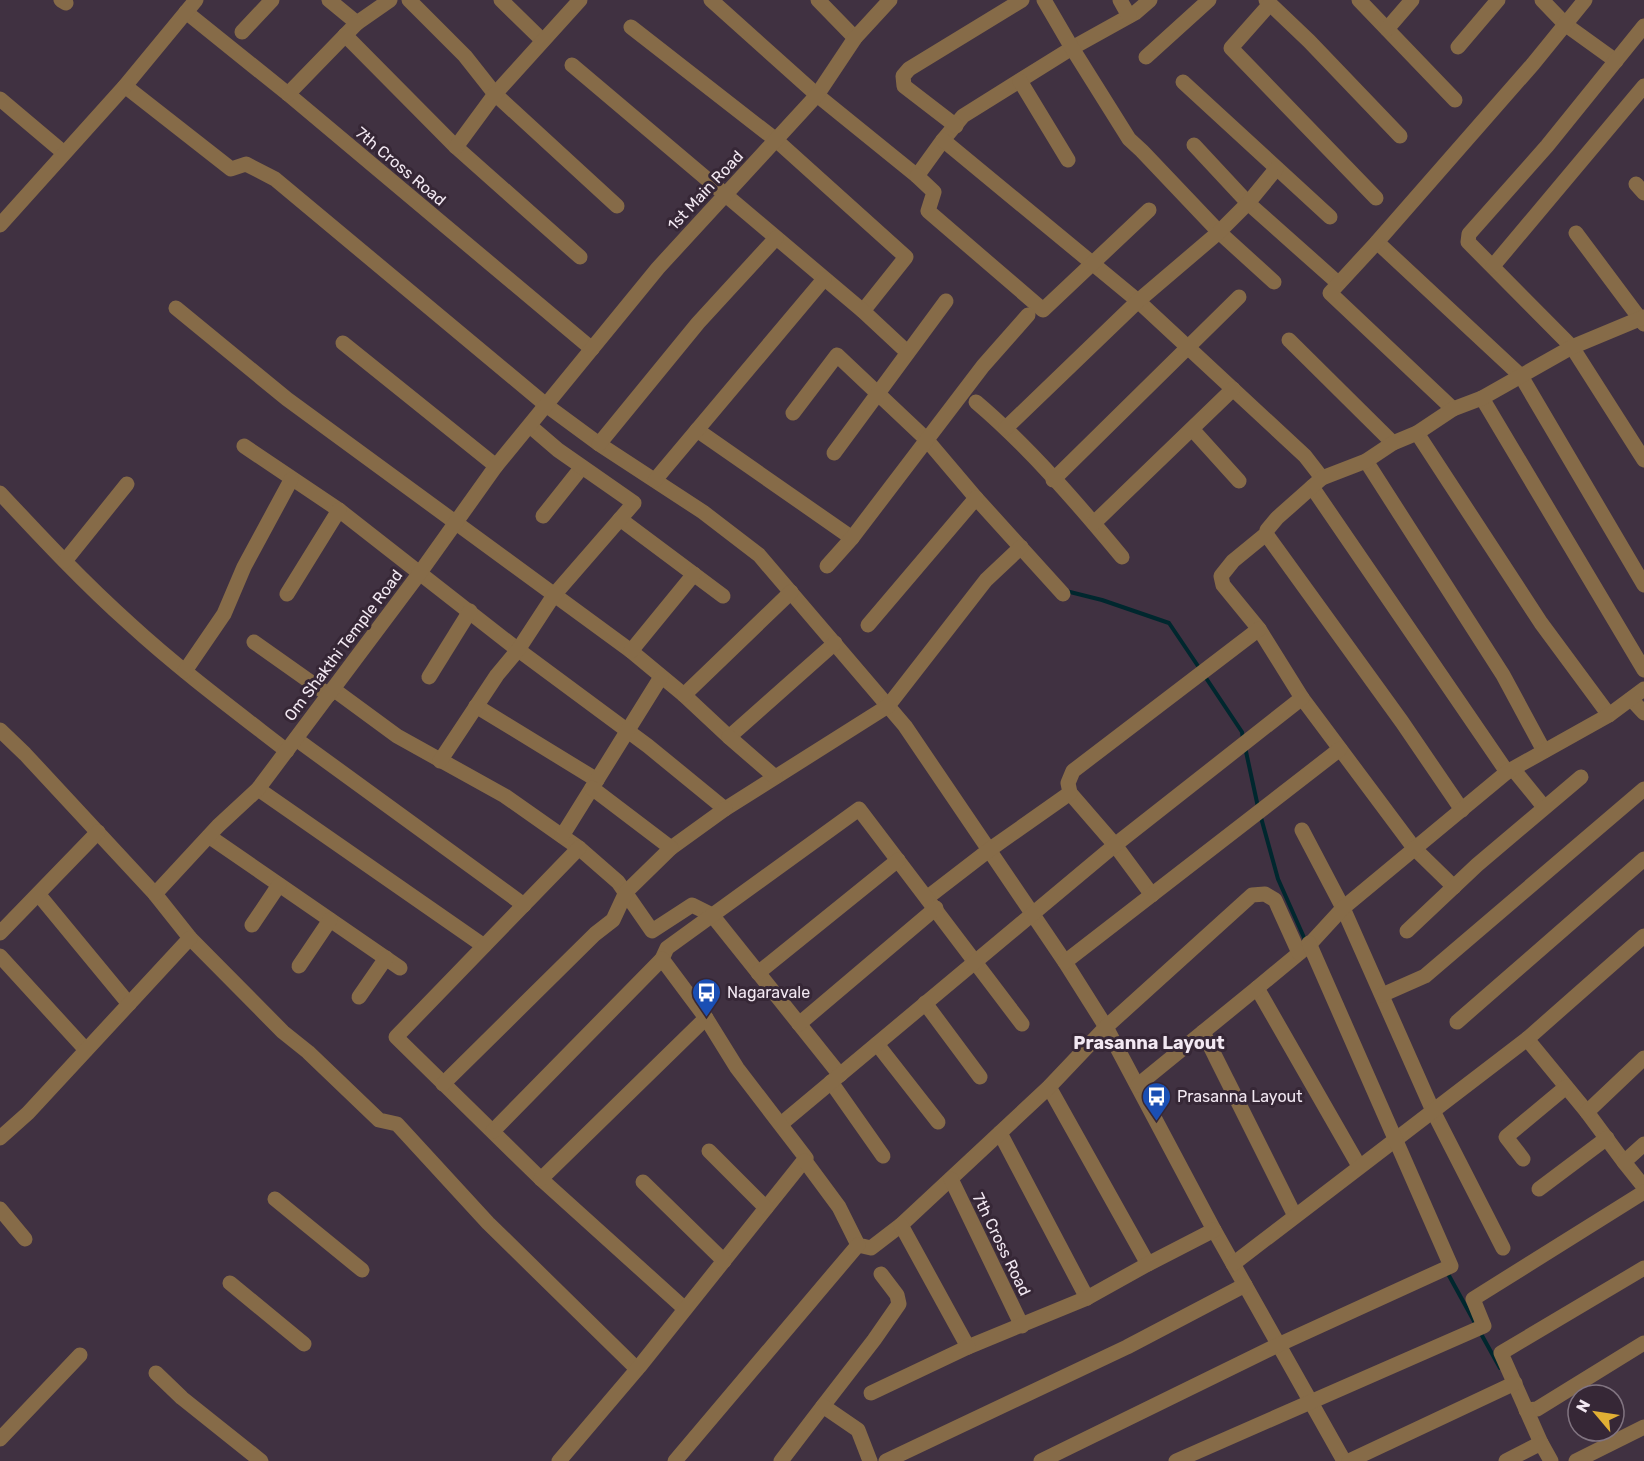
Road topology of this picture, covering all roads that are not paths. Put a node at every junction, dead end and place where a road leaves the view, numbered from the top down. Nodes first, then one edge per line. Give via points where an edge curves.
1 (272, 0) edge
2 (329, 0) edge
3 (390, 0) edge
4 (409, 0) edge
5 (501, 0) edge
6 (580, 0) edge
7 (711, 0) edge
8 (818, 0) edge
9 (890, 0) edge
10 (1022, 0) edge
11 (1044, 0) edge
12 (1120, 0) edge
13 (1150, 0) edge
14 (1209, 0) edge
15 (1359, 0) edge
16 (1412, 0) edge
17 (1498, 0) edge
18 (1542, 0) edge
19 (1585, 0) edge
20 (1268, 2) edge
21 (191, 6) edge
22 (1129, 16) junction
23 (357, 23) junction
24 (1566, 25) junction
25 (1644, 26) edge
26 (631, 27) dead end
27 (1387, 29) junction
28 (242, 32) dead end
29 (345, 35) junction
30 (855, 38) junction
31 (542, 39) junction
32 (1458, 47) dead end
33 (1072, 48) junction
34 (1146, 57) dead end
35 (1616, 61) junction
36 (572, 65) dead end
37 (1020, 81) junction
38 (1183, 82) dead end
39 (125, 86) junction
40 (1644, 86) edge
41 (288, 94) junction
42 (495, 94) junction
43 (817, 95) junction
44 (0, 99) edge
45 (1455, 100) dead end
46 (956, 126) junction
47 (1400, 136) dead end
48 (776, 140) junction
49 (943, 140) junction
50 (1194, 145) dead end
51 (456, 147) junction
52 (63, 153) junction
53 (1068, 160) dead end
54 (1276, 169) junction
55 (917, 176) junction
56 (723, 195) junction
57 (1376, 198) dead end
58 (1248, 203) junction
59 (617, 206) dead end
60 (1149, 210) dead end
61 (1330, 217) dead end
62 (0, 225) edge
63 (1220, 232) junction
64 (1576, 233) dead end
65 (776, 238) junction
66 (1377, 242) junction
67 (580, 257) dead end
68 (1094, 263) junction
69 (1493, 266) junction
70 (824, 279) junction
71 (1274, 282) dead end
72 (1338, 283) junction
73 (1239, 297) dead end
74 (946, 301) dead end
75 (1138, 301) junction
76 (176, 308) dead end
77 (863, 311) junction
78 (1028, 315) dead end
79 (1643, 320) edge
80 (1289, 340) dead end
81 (343, 343) dead end
82 (1572, 346) junction
83 (1187, 347) junction
84 (592, 349) junction
85 (907, 352) junction
86 (1521, 376) junction
87 (1233, 389) junction
88 (878, 395) junction
89 (1482, 398) junction
90 (976, 402) dead end
91 (546, 405) junction
92 (1453, 409) junction
93 (793, 413) dead end
94 (530, 426) junction
95 (1006, 428) junction
96 (1192, 429) junction
97 (697, 430) junction
98 (1417, 433) junction
99 (926, 438) junction
100 (1393, 443) junction
101 (599, 444) junction
102 (244, 446) dead end
103 (834, 453) dead end
104 (1644, 460) edge
105 (1366, 461) junction
106 (496, 466) junction
107 (582, 467) junction
108 (291, 480) junction
109 (655, 480) junction
110 (1053, 480) junction
111 (1239, 481) dead end
112 (1317, 482) junction
113 (127, 484) dead end
114 (0, 494) edge
115 (976, 498) junction
116 (339, 510) junction
117 (543, 516) dead end
118 (621, 519) junction
119 (455, 522) junction
120 (1094, 523) junction
121 (1266, 534) junction
122 (852, 538) junction
123 (1021, 547) junction
124 (1122, 557) dead end
125 (65, 561) junction
126 (827, 566) dead end
127 (419, 574) junction
128 (694, 574) junction
129 (1644, 585) edge
130 (791, 592) junction
131 (287, 594) dead end
132 (1063, 594) dead end
133 (554, 595) junction
134 (723, 596) dead end
135 (470, 611) junction
136 (868, 625) dead end
137 (1259, 629) junction
138 (254, 642) dead end
139 (835, 643) junction
140 (519, 650) junction
141 (631, 651) junction
142 (1644, 670) edge
143 (185, 671) junction
144 (429, 677) dead end
145 (662, 677) junction
146 (1644, 689) edge
147 (331, 692) junction
148 (684, 695) junction
149 (1302, 698) junction
150 (1631, 699) junction
151 (476, 706) junction
152 (888, 706) junction
153 (1644, 713) edge
154 (1609, 715) junction
155 (0, 730) edge
156 (627, 732) junction
157 (729, 737) junction
158 (291, 745) junction
159 (1340, 748) junction
160 (1544, 751) junction
161 (440, 761) junction
162 (1510, 770) junction
163 (775, 777) junction
164 (1581, 777) dead end
165 (594, 784) junction
166 (258, 789) junction
167 (1644, 789) edge
168 (1070, 793) junction
169 (1544, 807) junction
170 (725, 809) junction
171 (1462, 810) junction
172 (1302, 830) dead end
173 (98, 832) junction
174 (562, 836) junction
175 (210, 837) junction
176 (1115, 845) junction
177 (579, 848) junction
178 (671, 848) junction
179 (1414, 848) junction
180 (989, 850) junction
181 (1644, 859) edge
182 (898, 860) junction
183 (279, 885) junction
184 (1454, 887) junction
185 (626, 892) junction
186 (155, 894) junction
187 (39, 895) junction
188 (1152, 895) junction
189 (932, 903) junction
190 (524, 905) junction
191 (1343, 908) junction
192 (1032, 913) junction
193 (712, 915) junction
194 (330, 920) junction
195 (252, 925) dead end
196 (1407, 931) dead end
197 (0, 933) edge
198 (1644, 936) edge
199 (190, 938) junction
200 (484, 946) junction
201 (1305, 948) junction
202 (0, 956) edge
203 (386, 958) junction
204 (662, 959) junction
205 (975, 961) junction
206 (1065, 962) junction
207 (299, 966) dead end
208 (400, 968) dead end
209 (758, 973) junction
210 (1257, 988) junction
211 (1382, 995) junction
212 (359, 997) dead end
213 (925, 1003) junction
214 (129, 1004) junction
215 (706, 1018) junction
216 (1457, 1022) dead end
217 (799, 1024) junction
218 (1022, 1024) dead end
219 (1106, 1027) junction
220 (1203, 1032) junction
221 (1527, 1039) junction
222 (877, 1044) junction
223 (86, 1050) junction
224 (1644, 1058) edge
225 (981, 1077) dead end
226 (836, 1078) junction
227 (443, 1084) junction
228 (1138, 1085) junction
229 (1049, 1087) junction
230 (1566, 1087) junction
231 (1433, 1110) junction
232 (1587, 1112) junction
233 (938, 1122) dead end
234 (782, 1124) junction
235 (493, 1131) junction
236 (1000, 1132) junction
237 (0, 1138) edge
238 (1607, 1138) junction
239 (1392, 1143) junction
240 (1644, 1144) edge
241 (709, 1150) dead end
242 (882, 1156) dead end
243 (1523, 1159) dead end
244 (805, 1161) junction
245 (1624, 1162) junction
246 (1359, 1166) junction
247 (541, 1179) junction
248 (951, 1179) junction
249 (643, 1182) dead end
250 (1644, 1187) edge
251 (1539, 1189) dead end
252 (1644, 1191) edge
253 (275, 1199) dead end
254 (766, 1208) junction
255 (0, 1209) edge
256 (1295, 1215) junction
257 (901, 1225) junction
258 (1214, 1230) junction
259 (25, 1239) dead end
260 (858, 1245) junction
261 (1503, 1248) dead end
262 (724, 1261) junction
263 (1148, 1263) junction
264 (1233, 1264) junction
265 (1644, 1268) edge
266 (362, 1270) dead end
267 (881, 1274) dead end
268 (230, 1283) dead end
269 (1245, 1285) junction
270 (1087, 1298) junction
271 (685, 1309) junction
272 (1022, 1326) junction
273 (1644, 1343) edge
274 (304, 1344) dead end
275 (1278, 1345) junction
276 (969, 1347) junction
277 (80, 1355) dead end
278 (637, 1369) junction
279 (156, 1373) dead end
280 (1515, 1383) junction
281 (871, 1393) dead end
282 (1310, 1402) junction
283 (823, 1406) junction
284 (1526, 1410) junction
285 (1644, 1427) edge
286 (0, 1439) edge
287 (1541, 1443) junction
288 (261, 1461) edge
289 (559, 1461) edge
290 (675, 1461) edge
291 (781, 1461) edge
292 (870, 1461) edge
293 (886, 1461) edge
294 (1041, 1461) edge
295 (1176, 1461) edge
296 (1344, 1461) edge
297 (1349, 1461) edge
298 (1506, 1461) edge
299 (1551, 1461) edge
300 (1576, 1461) edge

1 - 28 street
2 - 23 street
3 - 23 street
4 - 42 street via 465,56
5 - 31 street
6 - 31 street
7 - 43 street
8 - 30 street
9 - 30 street, 1st Main Road
10 - 46 street via 903,76 904,86
11 - 33 street
12 - 22 street
13 - 22 street
14 - 34 street
15 - 27 street
16 - 27 street
17 - 32 street
18 - 24 street
19 - 24 street
20 - 47 street
20 - 57 street via 1230,48
21 - 39 street
21 - 41 street, 7th Cross Road
22 - 33 street
23 - 29 street
24 - 35 street
24 - 66 street
25 - 35 street
26 - 48 street
27 - 45 street
29 - 41 street
29 - 51 street
30 - 43 street, 1st Main Road
31 - 42 street
33 - 37 street
33 - 63 street via 1129,140
35 - 69 street via 1469,234 1468,242
36 - 56 street
37 - 46 street via 963,116
37 - 53 street
38 - 54 street
39 - 52 street
39 - 91 street via 231,169 246,164 275,179
40 - 69 street
41 - 84 street, 7th Cross Road
42 - 51 street
42 - 59 street
43 - 48 street, 1st Main Road
43 - 55 street
44 - 52 street
46 - 49 street
48 - 56 street, 1st Main Road
48 - 77 street via 906,257
49 - 55 street
49 - 68 street
50 - 58 street
51 - 67 street
52 - 62 street
54 - 58 street
54 - 61 street
55 - 68 street via 934,192 928,211 1043,310
56 - 65 street
56 - 84 street, 1st Main Road
58 - 63 street
58 - 72 street
60 - 68 street
63 - 71 street
63 - 75 street
64 - 79 street
65 - 70 street
65 - 101 street via 698,323
66 - 72 street
66 - 86 street
68 - 75 street
69 - 82 street
70 - 77 street
70 - 97 street
72 - 92 street via 1330,292
73 - 83 street
74 - 85 street
75 - 83 street
75 - 95 street
76 - 119 street via 287,399
77 - 85 street
78 - 99 street
79 - 82 street
80 - 100 street
81 - 106 street
82 - 86 street
82 - 104 street
83 - 87 street
83 - 110 street
84 - 91 street, 1st Main Road
85 - 88 street
86 - 89 street
86 - 129 street
87 - 96 street
87 - 112 street via 1305,456
88 - 93 street via 837,355
88 - 99 street
88 - 103 street
89 - 92 street
89 - 142 street
90 - 95 street
91 - 94 street, Om Shakthi Temple Road
91 - 101 street
92 - 98 street
94 - 106 street, Om Shakthi Temple Road
94 - 107 street
95 - 110 street
96 - 111 street
96 - 120 street
97 - 109 street
97 - 122 street
98 - 100 street
98 - 154 street via 1541,623
99 - 115 street
99 - 122 street
100 - 105 street
101 - 109 street
102 - 108 street
105 - 112 street
105 - 160 street via 1503,675
106 - 119 street, Om Shakthi Temple Road
107 - 117 street
107 - 118 street via 634,503
108 - 116 street
108 - 143 street via 244,567 224,614
109 - 130 street via 759,555
110 - 120 street
112 - 121 street via 1277,518
112 - 162 street
113 - 125 street
114 - 125 street
115 - 123 street
115 - 136 street
116 - 127 street
116 - 131 street
118 - 128 street
118 - 133 street
119 - 127 street, Om Shakthi Temple Road
119 - 133 street
120 - 124 street
121 - 137 street via 1221,576 1222,585
121 - 171 street
122 - 126 street
123 - 132 street
123 - 152 street via 986,580
125 - 143 street
127 - 135 street
127 - 147 street, Om Shakthi Temple Road
128 - 134 street
128 - 141 street
130 - 139 street
130 - 148 street
133 - 140 street
133 - 141 street
135 - 140 street
135 - 144 street
137 - 149 street
137 - 168 street via 1073,771 1068,783
138 - 147 street
139 - 152 street
139 - 157 street
140 - 151 street
140 - 156 street
141 - 145 street
143 - 158 street
145 - 148 street
145 - 156 street
146 - 150 street
147 - 158 street, Om Shakthi Temple Road
147 - 161 street
148 - 157 street
149 - 159 street
149 - 176 street
150 - 153 street
150 - 154 street
151 - 161 street
151 - 165 street
152 - 163 street
152 - 180 street
154 - 160 street
155 - 173 street
156 - 165 street
156 - 170 street
157 - 163 street
158 - 166 street, Om Shakthi Temple Road
158 - 190 street
159 - 179 street
159 - 188 street
160 - 162 street
161 - 174 street via 505,796
162 - 169 street
162 - 171 street
163 - 170 street
164 - 169 street
165 - 174 street
165 - 178 street
166 - 175 street, Om Shakthi Temple Road
166 - 200 street
167 - 211 street via 1425,975
168 - 176 street
168 - 180 street
169 - 184 street
170 - 178 street
171 - 179 street
172 - 191 street
173 - 186 street
173 - 187 street
174 - 177 street
175 - 183 street
175 - 186 street, Om Shakthi Temple Road
176 - 188 street
176 - 192 street
177 - 185 street
177 - 190 street
178 - 185 street
179 - 184 street
179 - 191 street
180 - 189 street
180 - 192 street
181 - 216 street
182 - 189 street
182 - 193 street via 859,808
182 - 209 street
183 - 194 street
183 - 195 street
184 - 196 street
185 - 193 street via 652,931 692,905
185 - 227 street via 613,920
186 - 199 street
187 - 197 street
187 - 214 street
188 - 206 street
189 - 205 street
189 - 217 street
190 - 200 street
191 - 201 street
191 - 211 street
192 - 205 street
192 - 206 street
193 - 204 street via 667,948
193 - 209 street
194 - 203 street
194 - 207 street
198 - 221 street
199 - 214 street
199 - 278 street via 379,1120 397,1124 488,1223
200 - 227 street via 396,1037
201 - 210 street
201 - 219 street via 1275,900 1265,894 1252,894
201 - 239 street
202 - 223 street
203 - 208 street
203 - 212 street
204 - 215 street
204 - 235 street
205 - 213 street
205 - 218 street
206 - 219 street
209 - 217 street
210 - 220 street
210 - 246 street
211 - 231 street
213 - 222 street
213 - 225 street
214 - 223 street
215 - 234 street via 737,1068
215 - 247 street
217 - 226 street
219 - 228 street
219 - 229 street
220 - 228 street
220 - 256 street
221 - 230 street
221 - 231 street
222 - 226 street
222 - 233 street
223 - 237 street
224 - 232 street
226 - 234 street
226 - 242 street
227 - 235 street
228 - 258 street
229 - 236 street
229 - 263 street
230 - 232 street
230 - 243 street via 1506,1137
231 - 239 street
231 - 261 street
232 - 238 street
234 - 244 street
235 - 247 street
236 - 248 street
236 - 270 street
238 - 245 street
238 - 251 street
239 - 246 street
239 - 275 street via 1445,1269
240 - 245 street
241 - 254 street
244 - 254 street
244 - 260 street via 838,1207
245 - 250 street
246 - 256 street
247 - 271 street
248 - 257 street
248 - 272 street, 7th Cross Road
249 - 262 street
252 - 282 street via 1473,1299 1478,1328
253 - 266 street
254 - 262 street
255 - 259 street
256 - 264 street
257 - 260 street via 871,1248
257 - 276 street
258 - 263 street
258 - 264 street
260 - 290 street
262 - 271 street
263 - 270 street
264 - 269 street
265 - 280 street via 1501,1353
267 - 283 street via 899,1304
268 - 274 street
269 - 275 street
269 - 293 street via 1127,1347
270 - 272 street
271 - 278 street
272 - 276 street
273 - 284 street via 1537,1408
275 - 282 street
275 - 294 street
276 - 281 street
277 - 286 street
278 - 289 street
279 - 288 street
280 - 284 street
280 - 297 street
282 - 295 street
282 - 296 street
283 - 291 street
283 - 292 street via 858,1430
284 - 287 street
285 - 300 street
287 - 298 street
287 - 299 street

